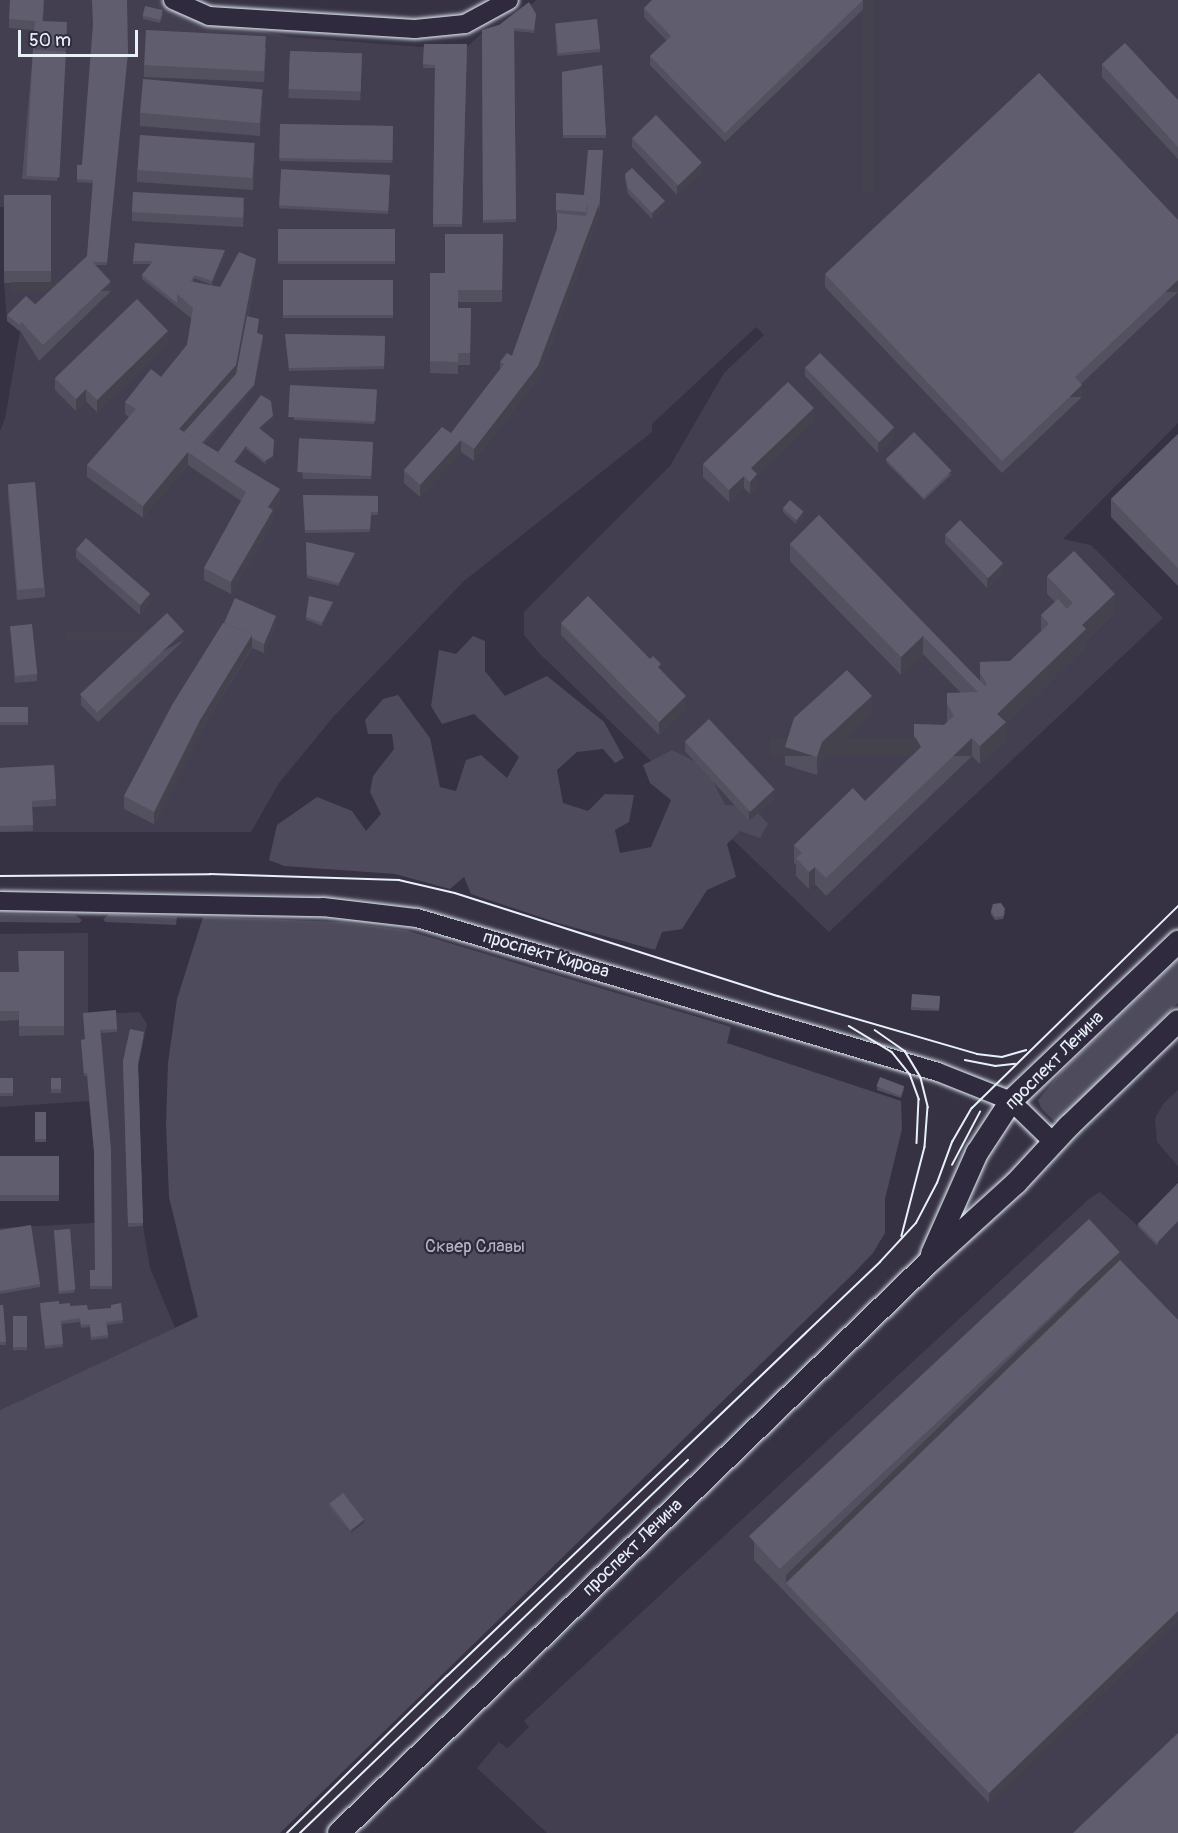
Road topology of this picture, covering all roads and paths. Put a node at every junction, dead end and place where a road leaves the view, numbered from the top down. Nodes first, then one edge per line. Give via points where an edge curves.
1 (173, 0) edge
2 (509, 0) edge
3 (1, 901) edge
4 (1178, 942) edge
5 (1178, 1021) edge
6 (1011, 1101) junction
7 (1054, 1143) junction
8 (928, 1263) junction
9 (339, 1833) edge

1 - 2 street via 209,16 415,29 465,24
3 - 6 street, проспект Кирова via 323,907 417,918 938,1072
4 - 6 main road, проспект Ленина
5 - 7 main road, проспект Ленина
6 - 7 street, проспект Кирова
6 - 8 main road, проспект Ленина via 977,1153
7 - 8 main road, проспект Ленина
8 - 9 main road, проспект Ленина

